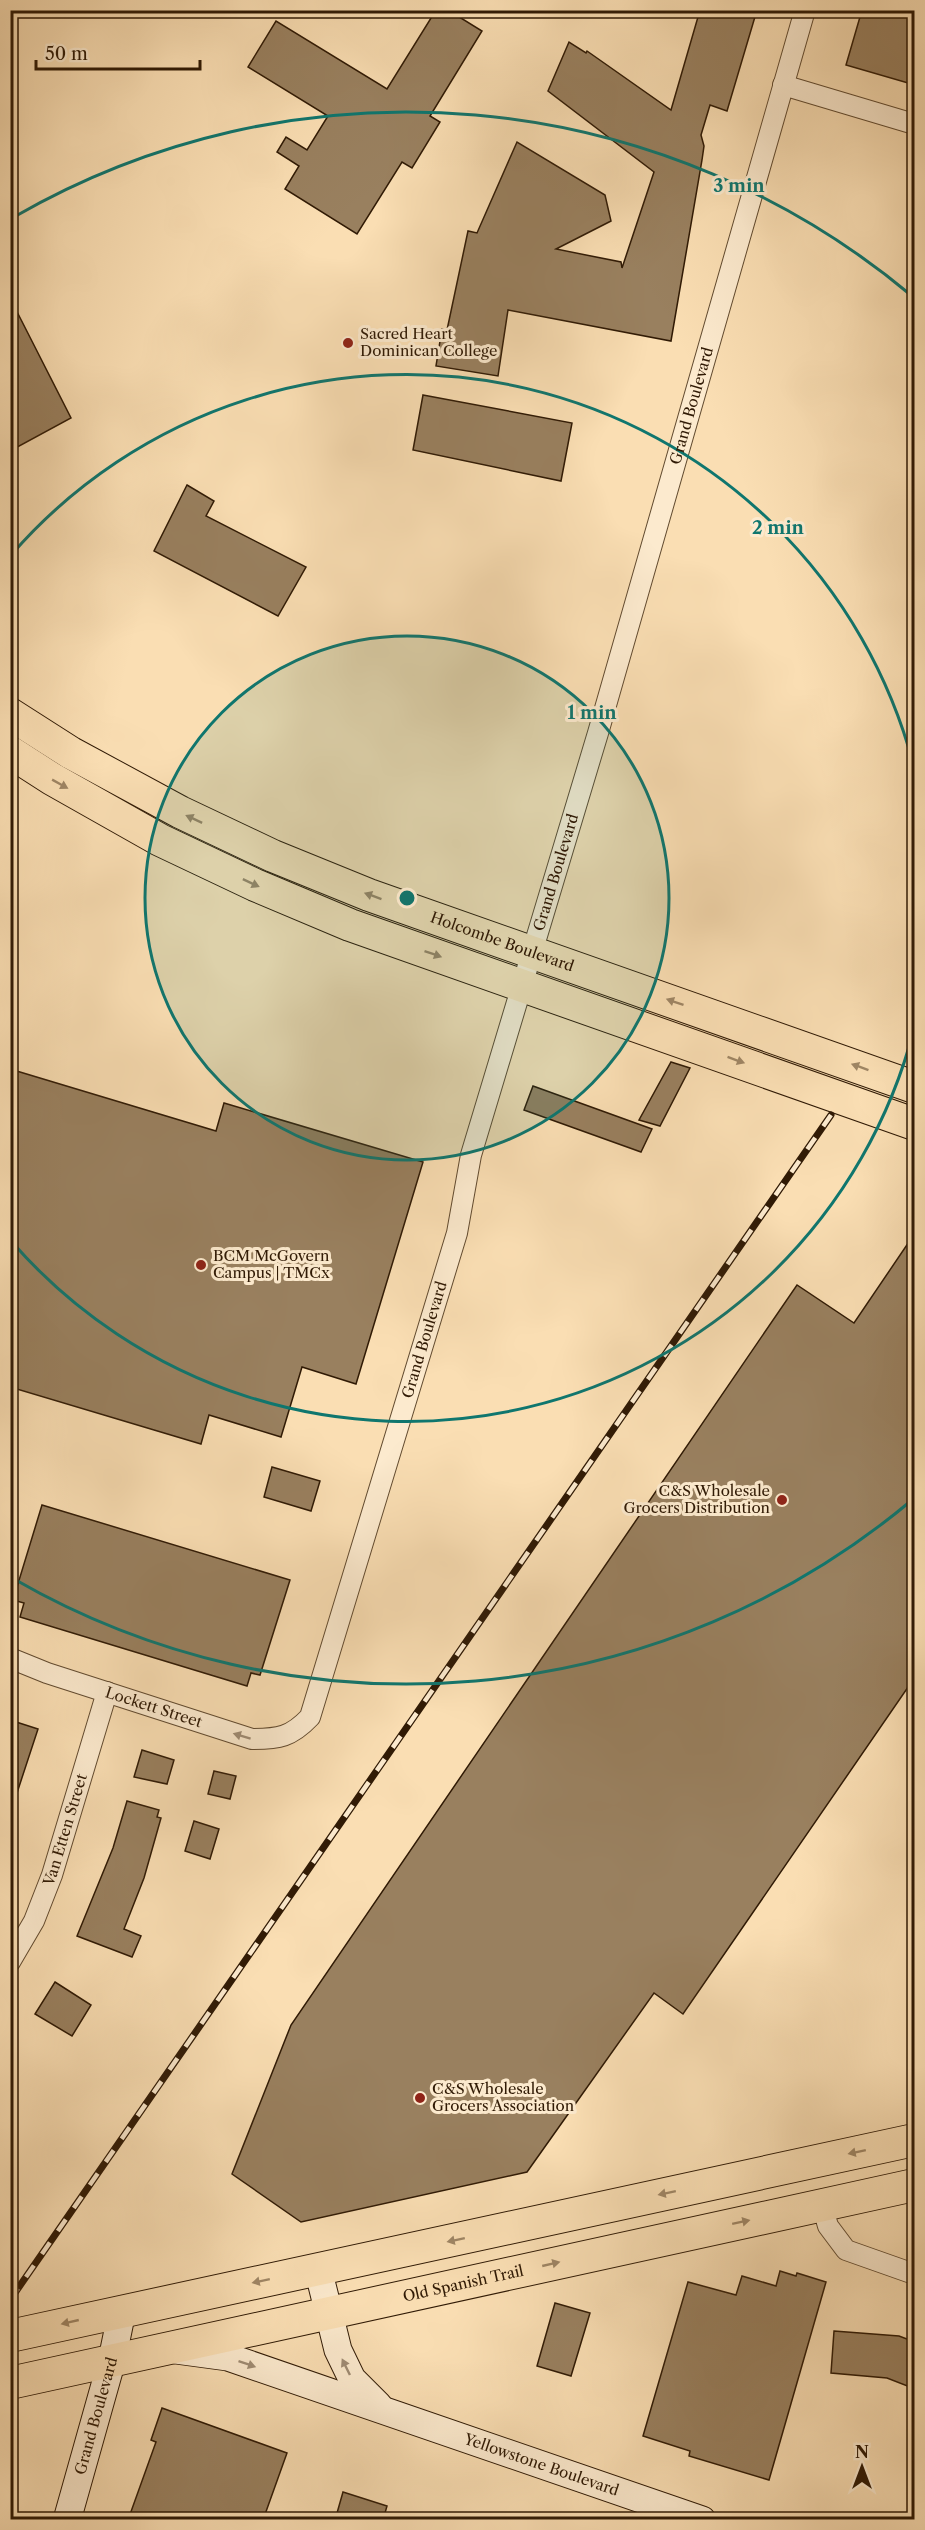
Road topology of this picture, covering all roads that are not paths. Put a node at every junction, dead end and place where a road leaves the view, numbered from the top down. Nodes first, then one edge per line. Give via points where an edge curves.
1 (805, 10) edge
2 (783, 85) junction
3 (915, 124) edge
4 (10, 714) edge
5 (10, 752) edge
6 (532, 952) junction
7 (522, 984) junction
8 (915, 1087) edge
9 (915, 1124) edge
10 (10, 1658) edge
11 (107, 1692) junction
12 (298, 1730) joint
13 (10, 1962) edge
14 (915, 2140) edge
15 (763, 2173) junction
16 (915, 2185) edge
17 (822, 2205) junction
18 (772, 2216) junction
19 (486, 2233) junction
20 (318, 2269) junction
21 (915, 2274) edge
22 (495, 2277) junction
23 (122, 2311) junction
24 (329, 2313) junction
25 (10, 2336) edge
26 (169, 2349) junction
27 (112, 2360) junction
28 (10, 2383) edge
29 (383, 2410) junction
30 (67, 2520) edge
31 (702, 2520) edge

1 - 2 street, Grand Boulevard
2 - 3 street
2 - 6 street, Grand Boulevard
6 -> 4 main road, Holcombe Boulevard via 369,895 273,856 180,812 71,753
5 -> 7 main road via 160,840 255,885 350,925
6 - 7 street, Grand Boulevard
8 -> 6 main road, Holcombe Boulevard
7 -> 9 main road
7 - 12 street, Grand Boulevard via 471,1155 457,1233 319,1695 310,1717
10 - 11 street, Lockett Street
12 -> 11 street, Lockett Street via 278,1739 252,1739
11 - 13 street, Van Etten Street via 52,1875 34,1921
14 -> 15 main road
15 - 18 main road
15 -> 19 main road
16 - 17 main road, Old Spanish Trail
17 - 18 main road, Old Spanish Trail
17 - 21 street via 828,2226 846,2250
22 -> 18 main road, Old Spanish Trail
19 -> 20 main road
19 - 22 main road
20 -> 23 main road
20 - 24 street, Yellowstone Boulevard
22 - 24 main road, Old Spanish Trail
23 -> 25 main road
23 - 27 street, Grand Boulevard
24 - 26 main road, Old Spanish Trail
29 -> 24 street, Yellowstone Boulevard via 352,2379 338,2350
26 - 27 main road, Old Spanish Trail
26 -> 29 street, Yellowstone Boulevard via 228,2357
27 - 28 main road, Old Spanish Trail
27 - 30 street, Grand Boulevard
29 - 31 street, Yellowstone Boulevard

